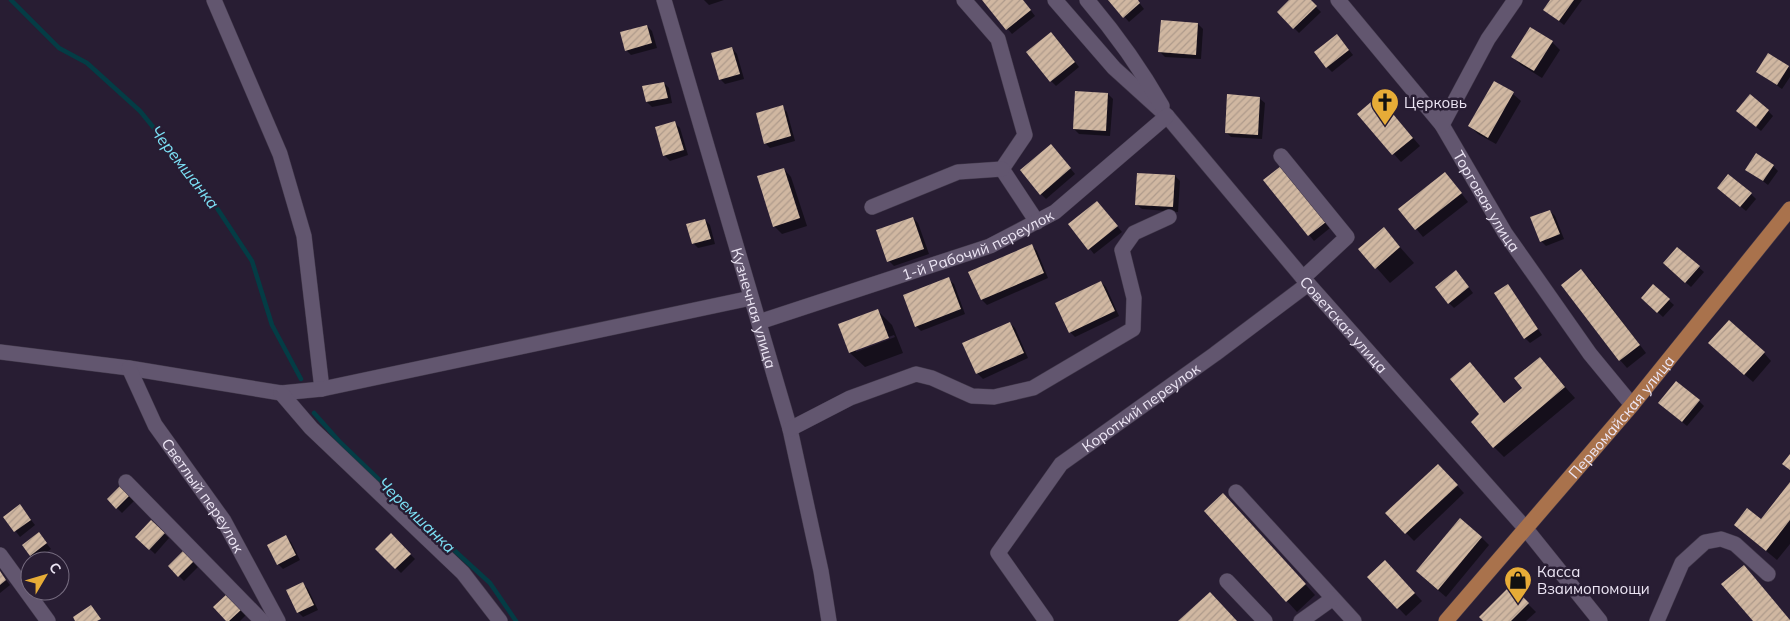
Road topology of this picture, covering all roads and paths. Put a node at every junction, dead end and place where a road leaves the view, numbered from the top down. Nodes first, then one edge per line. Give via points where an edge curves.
1 (664, 0) edge
2 (964, 0) edge
3 (1055, 0) edge
4 (1087, 0) edge
5 (1338, 0) edge
6 (1515, 0) edge
7 (216, 4) edge
8 (1168, 116) junction
9 (1442, 125) junction
10 (1281, 156) dead end
11 (1002, 169) junction
12 (872, 207) dead end
13 (1790, 209) edge
14 (1169, 216) dead end
15 (1037, 222) junction
16 (1305, 281) junction
17 (751, 298) junction
18 (759, 322) junction
19 (0, 352) edge
20 (129, 368) junction
21 (322, 389) junction
22 (281, 393) junction
23 (1632, 405) junction
24 (790, 429) junction
25 (126, 482) dead end
26 (1236, 492) dead end
27 (1526, 529) junction
28 (0, 555) edge
29 (1768, 574) dead end
30 (1228, 581) dead end
31 (1332, 598) junction
32 (48, 621) edge
33 (262, 621) edge
34 (278, 621) edge
35 (500, 621) edge
36 (829, 621) edge
37 (1046, 621) edge
38 (1265, 621) edge
39 (1301, 621) edge
40 (1354, 621) edge
41 (1446, 621) edge
42 (1600, 621) edge
43 (1656, 621) edge

1 - 17 street, Кузнечная улица
2 - 11 street via 998,39 1025,135
3 - 8 street, Советская улица via 1114,68
4 - 8 street, Советская улица via 1119,37
5 - 9 street, Торговая улица
6 - 9 street via 1488,39
7 - 21 street via 280,154 304,236
8 - 15 street, 1-й Рабочий переулок via 1055,212
8 - 16 street, Советская улица
9 - 23 street, Торговая улица via 1505,232 1590,354
10 - 16 street, Короткий переулок via 1347,237
11 - 12 street via 958,172
11 - 15 street
13 - 23 main road, Первомайская улица
14 - 24 street via 1134,233 1122,250 1134,298 1133,329 1033,388 994,397 972,396 916,374 850,398
15 - 18 street, 1-й Рабочий переулок via 990,246
16 - 27 street, Советская улица
16 - 37 street, Короткий переулок via 1215,354 1061,464 998,553
17 - 18 street, Кузнечная улица
17 - 21 street
18 - 24 street, Кузнечная улица
19 - 20 street
20 - 22 street
20 - 34 street, Светлый переулок via 155,425 224,521
21 - 22 street
22 - 35 street via 311,428 463,573
23 - 27 main road, Первомайская улица
24 - 36 street, Кузнечная улица
25 - 33 street
26 - 31 street
27 - 41 main road, Первомайская улица
27 - 42 street, Советская улица
28 - 32 street
29 - 43 street via 1735,544 1721,538 1705,542 1682,563
30 - 38 street
31 - 39 street
31 - 40 street

